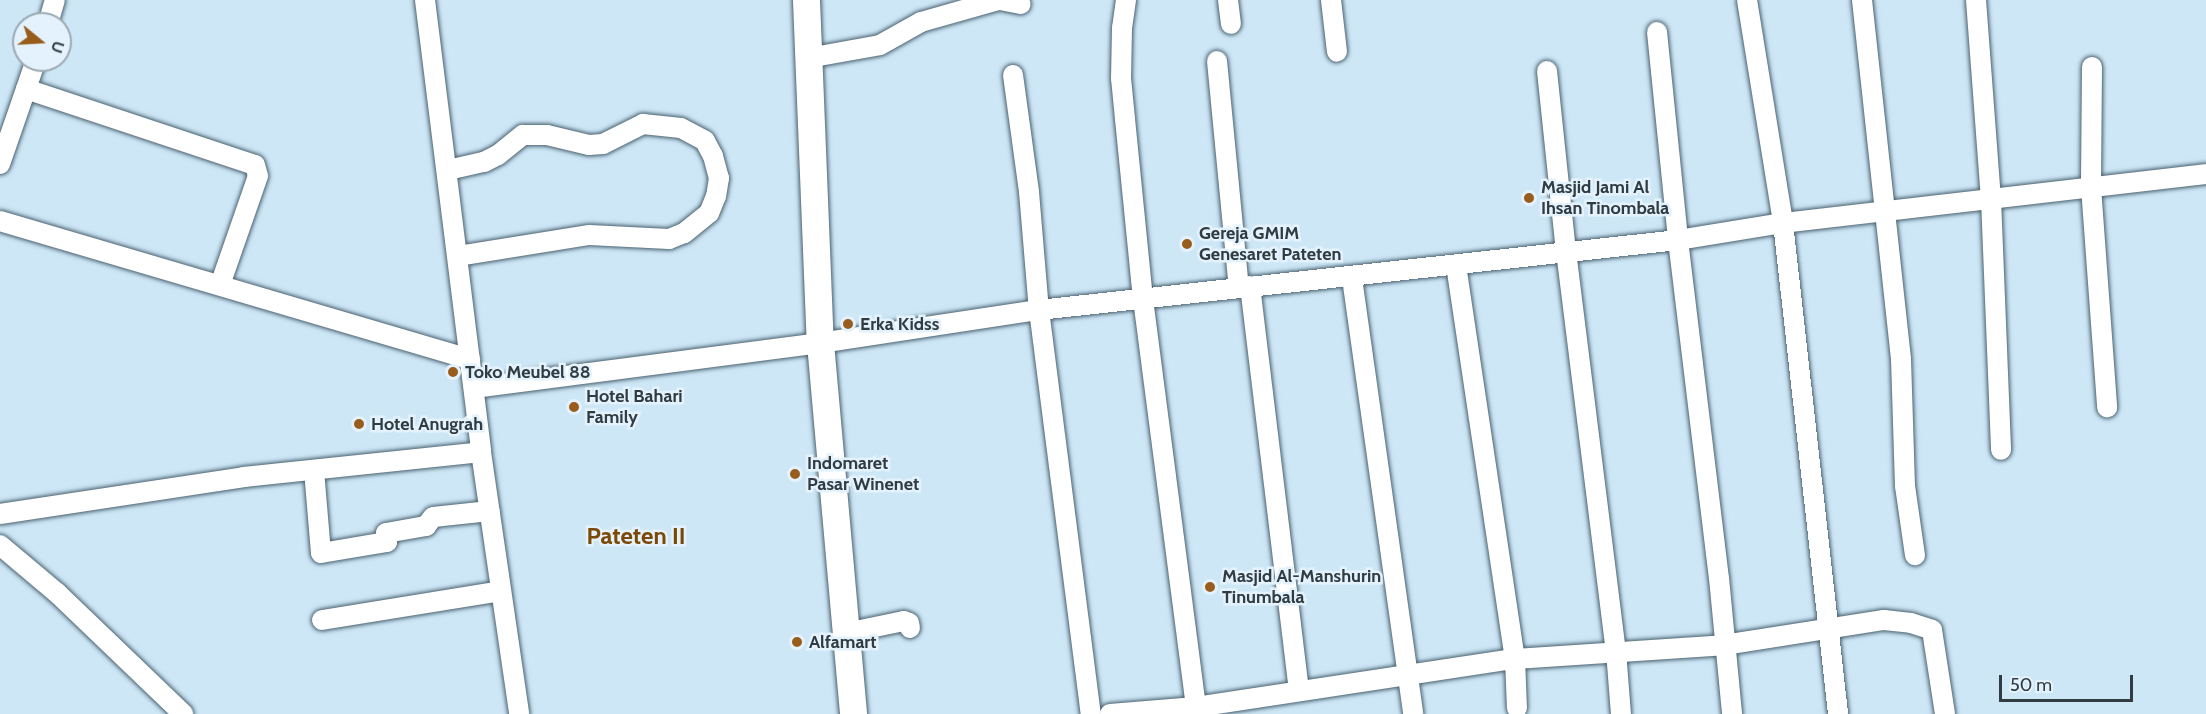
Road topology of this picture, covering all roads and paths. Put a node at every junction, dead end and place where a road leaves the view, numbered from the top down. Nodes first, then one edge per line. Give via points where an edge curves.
1 (425, 0) edge
2 (806, 0) edge
3 (999, 0) edge
4 (1126, 0) edge
5 (1228, 0) edge
6 (1331, 0) edge
7 (1747, 0) edge
8 (1862, 0) edge
9 (1976, 0) edge
10 (1021, 4) dead end
11 (1231, 24) dead end
12 (1657, 32) dead end
13 (1337, 52) dead end
14 (808, 58) junction
15 (1217, 61) dead end
16 (2092, 67) dead end
17 (1547, 71) dead end
18 (32, 72) edge
19 (1013, 75) dead end
20 (26, 89) junction
21 (0, 164) edge
22 (448, 170) junction
23 (2206, 174) edge
24 (2091, 187) junction
25 (1991, 199) junction
26 (1884, 213) junction
27 (0, 221) edge
28 (1783, 223) junction
29 (1678, 240) junction
30 (1566, 251) junction
31 (458, 256) junction
32 (1456, 265) junction
33 (1352, 278) junction
34 (220, 285) junction
35 (1245, 287) junction
36 (1143, 299) junction
37 (1039, 310) junction
38 (820, 343) junction
39 (470, 359) junction
40 (474, 388) junction
41 (2107, 407) dead end
42 (2001, 450) dead end
43 (481, 452) junction
44 (314, 470) junction
45 (490, 512) junction
46 (0, 514) edge
47 (0, 545) edge
48 (1915, 555) dead end
49 (501, 591) junction
50 (322, 620) dead end
51 (1830, 627) junction
52 (910, 628) dead end
53 (846, 633) junction
54 (1724, 645) junction
55 (1616, 651) junction
56 (1515, 659) junction
57 (1408, 677) junction
58 (1299, 692) junction
59 (1196, 707) junction
60 (1516, 708) dead end
61 (183, 714) edge
62 (519, 714) edge
63 (853, 714) edge
64 (1091, 714) edge
65 (1110, 714) edge
66 (1413, 714) edge
67 (1621, 714) edge
68 (1732, 714) edge
69 (1838, 714) edge
70 (1945, 714) edge

1 - 22 street
2 - 14 street
3 - 10 street
3 - 14 street via 921,22 880,45
4 - 36 street via 1121,78
5 - 11 street
6 - 13 street
7 - 28 street
8 - 26 street
9 - 25 street
12 - 29 street
14 - 38 street
15 - 35 street
16 - 24 street
17 - 30 street
18 - 20 street
19 - 37 street via 1029,192
20 - 21 street
20 - 34 street via 255,165 258,176
22 - 31 street
22 - 31 street via 484,162 523,135 603,144 643,124 681,128 705,141 719,177 709,213 684,233 669,238 589,235
23 - 24 street
24 - 25 street
24 - 41 street
25 - 26 street
25 - 42 street
26 - 28 street
26 - 48 street via 1901,359 1905,496
27 - 34 street
28 - 29 street
28 - 51 street
29 - 30 street
29 - 54 street
30 - 32 street
30 - 55 street
31 - 39 street
32 - 33 street
32 - 56 street
33 - 35 street
33 - 57 street
34 - 39 street
35 - 36 street
35 - 58 street
36 - 37 street
36 - 59 street
37 - 38 street
37 - 64 street
38 - 40 street
38 - 53 street
39 - 40 street
40 - 43 street
43 - 44 street
43 - 45 street
44 - 45 street via 321,553 387,542 386,533 426,526 433,517
44 - 46 street
45 - 49 street
47 - 61 street via 57,593
49 - 50 street
49 - 62 street
51 - 54 street
51 - 69 street
51 - 70 street via 1884,620 1932,630
52 - 53 street via 904,621
53 - 63 street
54 - 55 street
54 - 68 street
55 - 56 street
55 - 67 street
56 - 57 street
56 - 60 street
57 - 58 street
57 - 66 street
58 - 59 street
59 - 65 street

